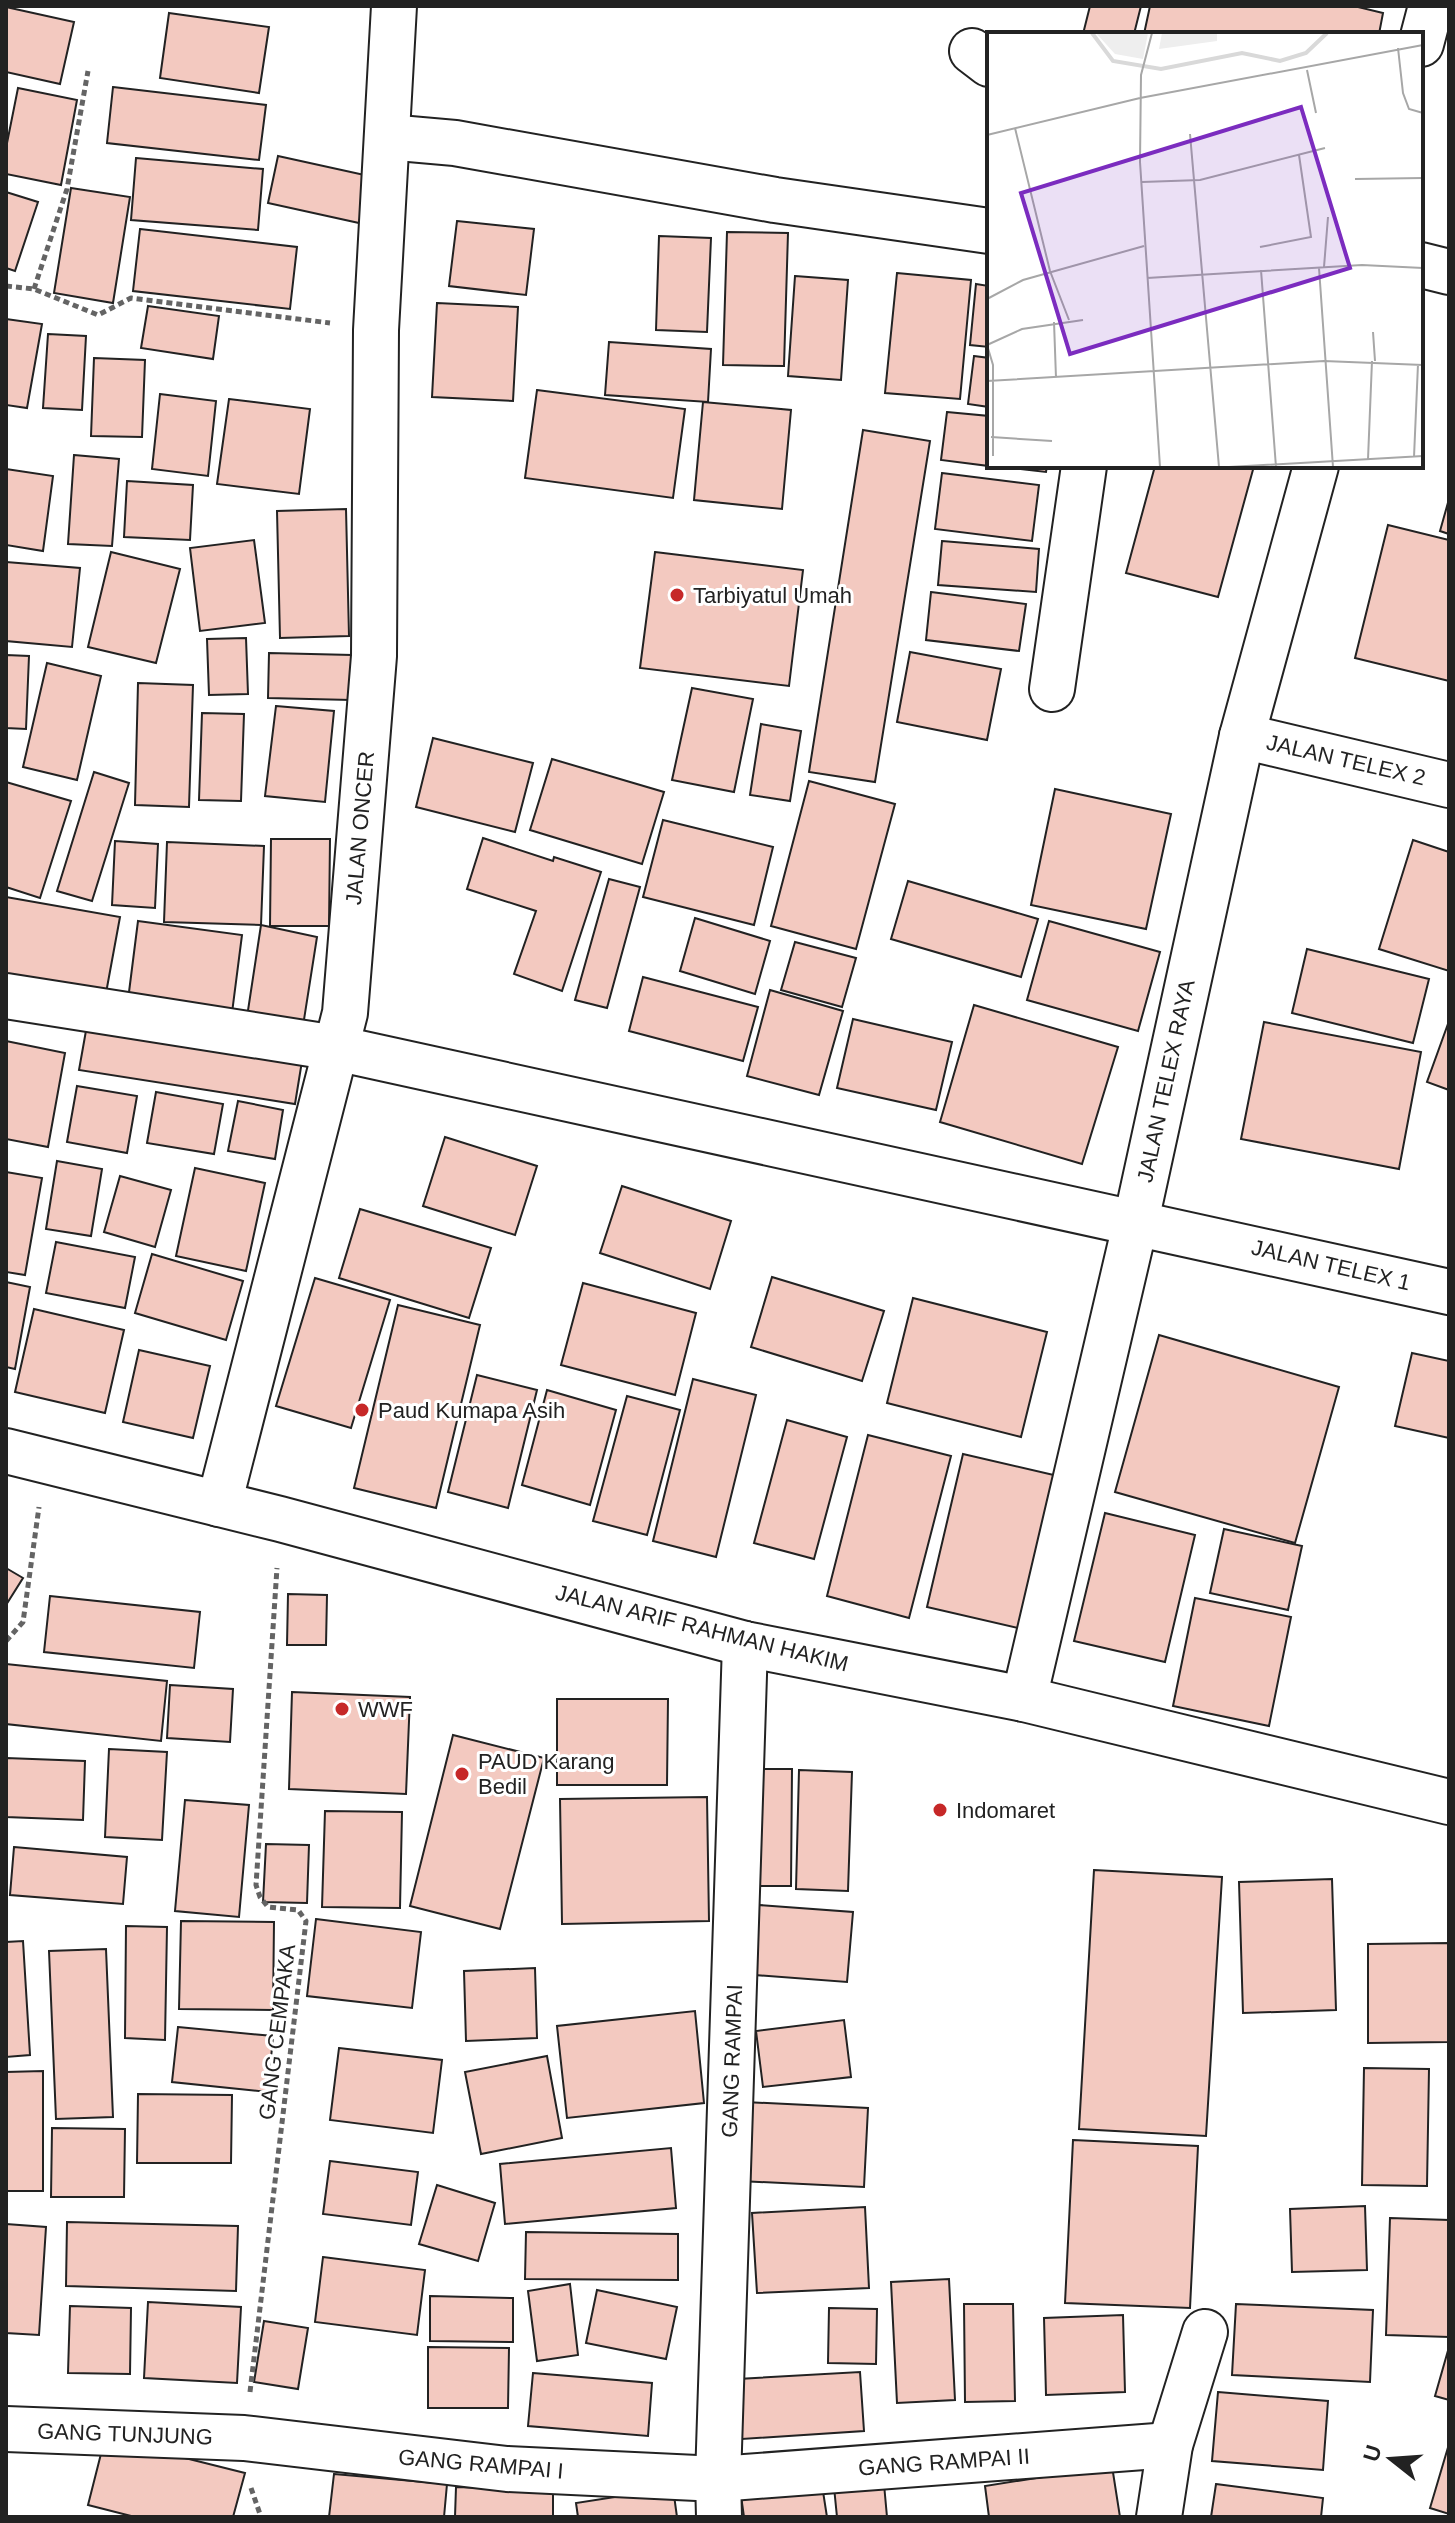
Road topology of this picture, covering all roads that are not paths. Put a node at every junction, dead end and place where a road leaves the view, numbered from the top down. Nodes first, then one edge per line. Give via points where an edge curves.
1 (394, 6) edge
2 (1431, 6) edge
3 (1423, 36) edge
4 (387, 137) junction
5 (987, 231) edge
6 (1423, 266) edge
7 (1449, 272) edge
8 (1084, 468) edge
9 (1315, 468) edge
10 (1052, 689) dead end
11 (1242, 736) junction
12 (1449, 785) edge
13 (6, 996) edge
14 (336, 1048) junction
15 (1136, 1221) junction
16 (1449, 1292) edge
17 (26, 1457) edge
18 (219, 1504) junction
19 (745, 1644) junction
20 (1024, 1699) junction
21 (1449, 1802) edge
22 (1205, 2332) dead end
23 (6, 2429) edge
24 (244, 2438) joint
25 (1170, 2445) junction
26 (719, 2498) edge
27 (1159, 2517) edge

1 - 4 street, JALAN ONCER
2 - 3 street
4 - 5 street via 455,143 775,200
4 - 14 street, JALAN ONCER via 376,330 374,656 345,1013
6 - 7 street
8 - 10 street
9 - 11 street, JALAN TELEX RAYA
11 - 12 street, JALAN TELEX 2
11 - 15 street, JALAN TELEX RAYA
13 - 14 street, JALAN TELEX 1
14 - 15 street, JALAN TELEX 1
14 - 18 street, JALAN ONCER
15 - 16 street, JALAN TELEX 1
15 - 20 street, JALAN TELEX RAYA
17 - 18 street, JALAN ARIF RAHMAN HAKIM
18 - 19 street, JALAN ARIF RAHMAN HAKIM
19 - 20 street, JALAN ARIF RAHMAN HAKIM
19 - 26 street, GANG RAMPAI
20 - 21 street, JALAN ARIF RAHMAN HAKIM
22 - 25 street
23 - 24 street, GANG TUNJUNG
24 - 26 street, GANG RAMPAI I
25 - 26 street, GANG RAMPAI II
25 - 27 street

